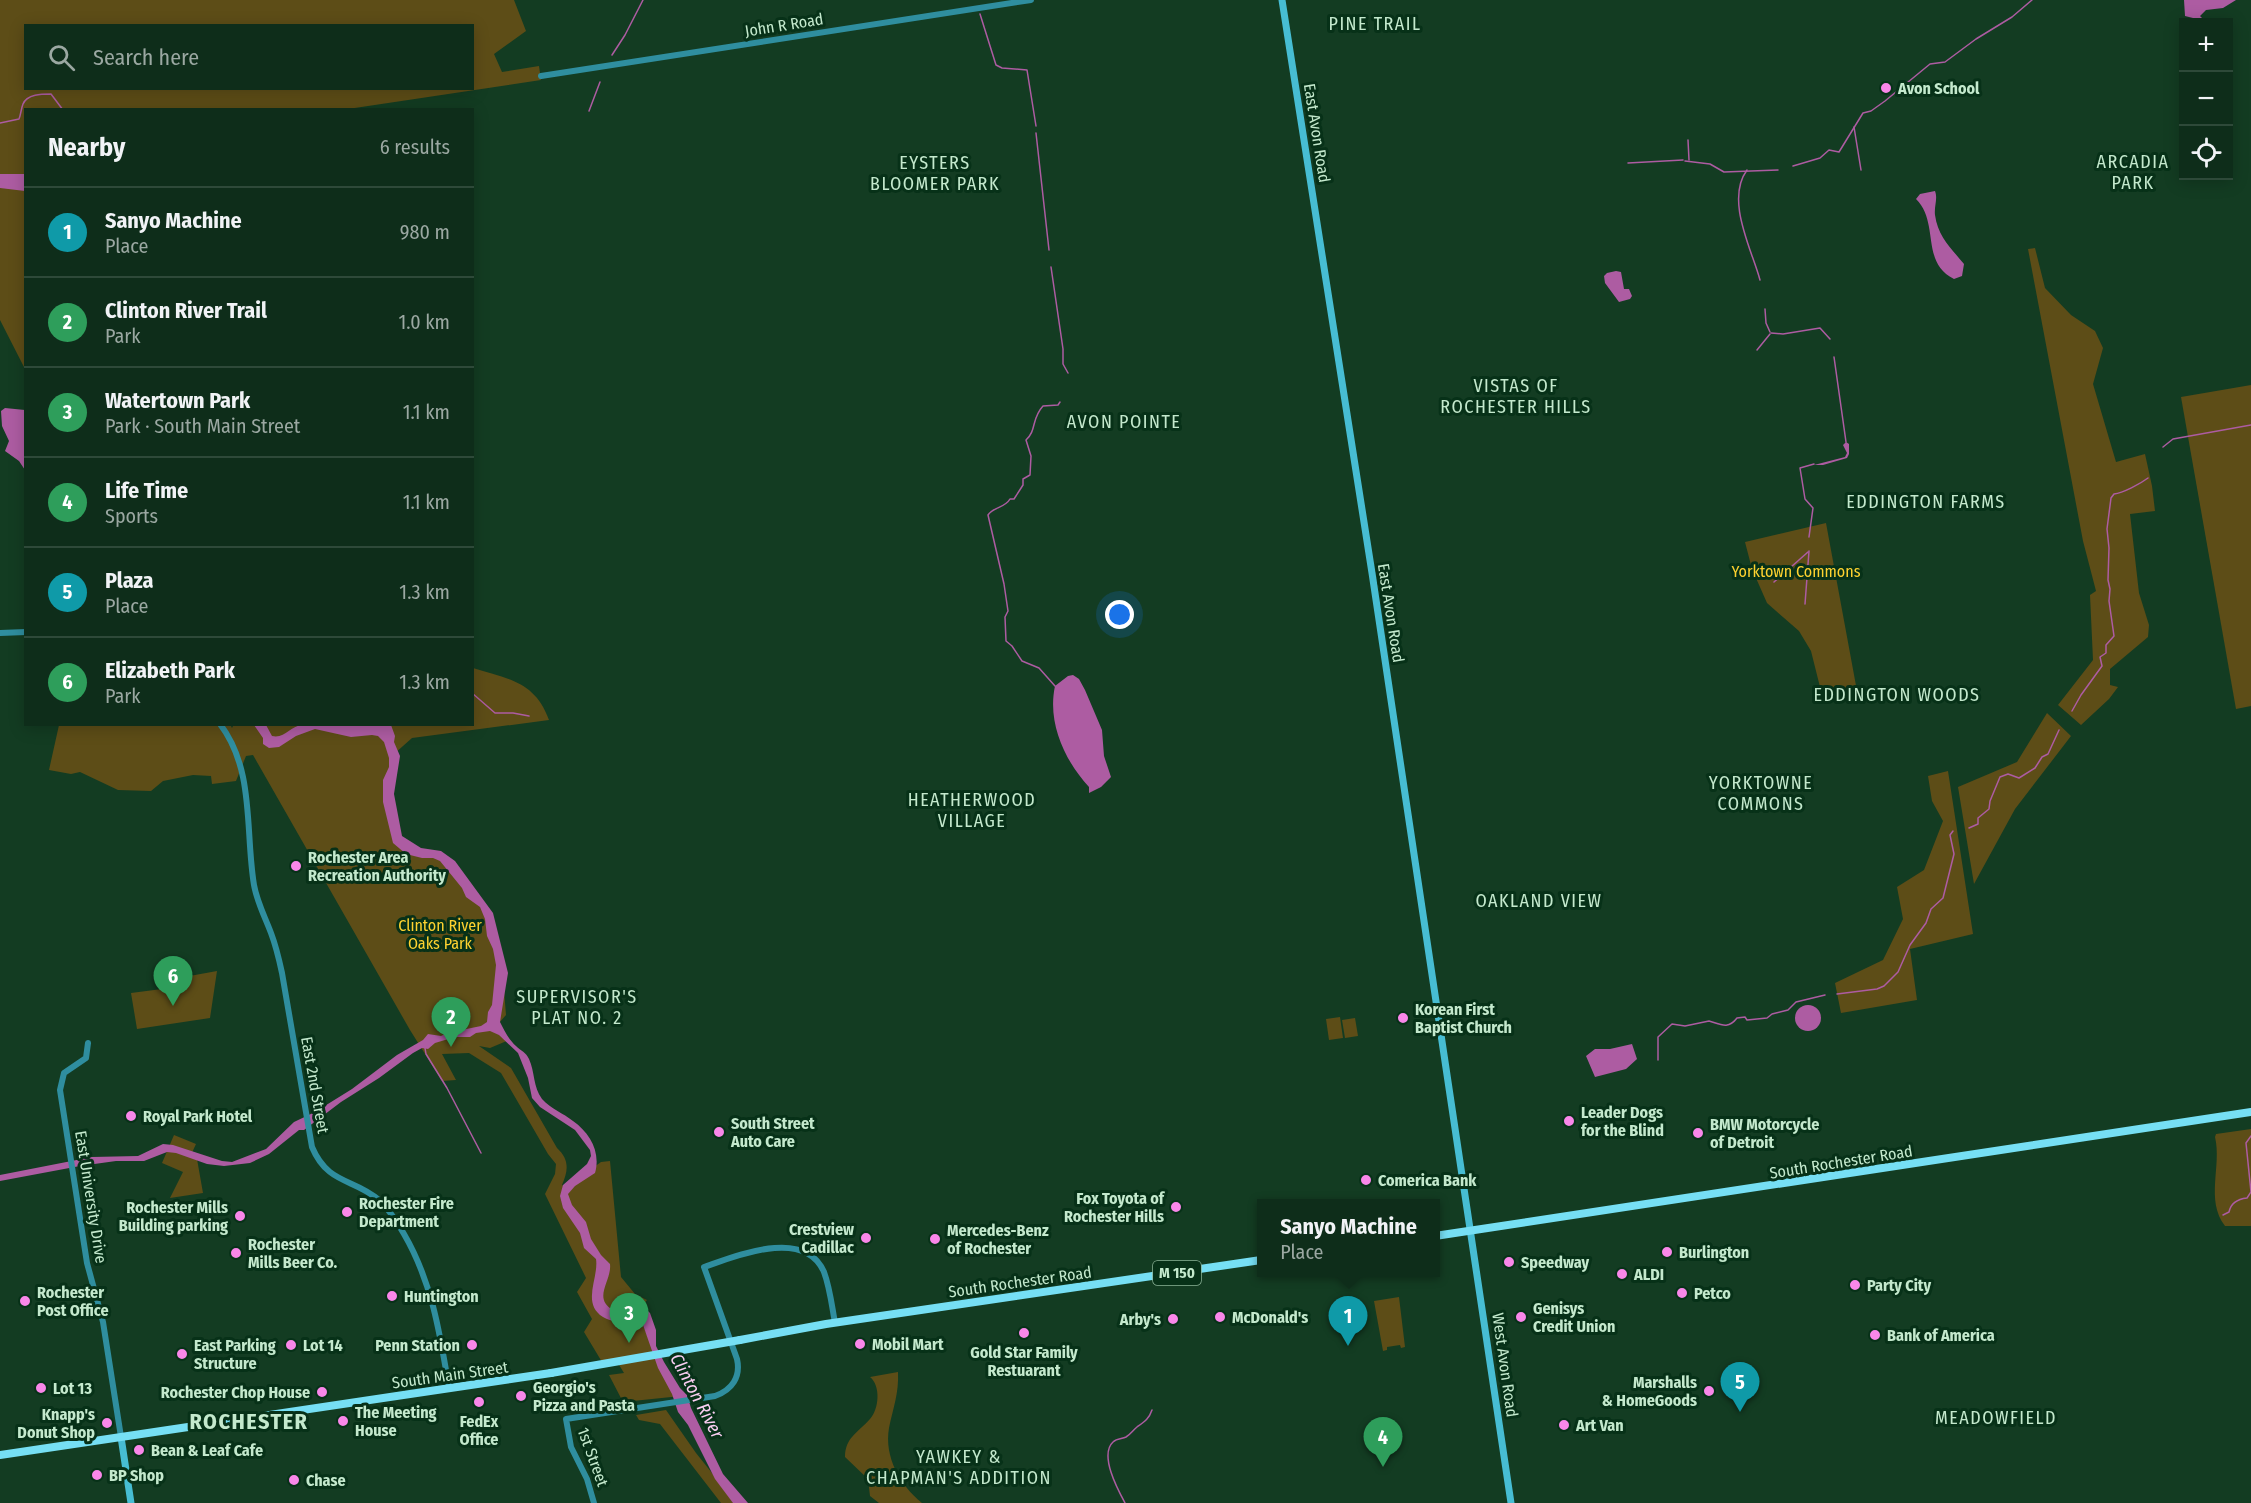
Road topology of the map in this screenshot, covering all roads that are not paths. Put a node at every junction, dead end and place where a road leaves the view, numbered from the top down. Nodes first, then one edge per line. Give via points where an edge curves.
1 (1031, 0) edge
2 (1282, 0) edge
3 (541, 76) dead end
4 (24, 632) edge
5 (0, 633) edge
6 (221, 726) edge
7 (88, 1043) dead end
8 (2251, 1112) edge
9 (1470, 1230) junction
10 (1440, 1235) edge
11 (1257, 1261) edge
12 (835, 1323) junction
13 (782, 1332) joint
14 (449, 1388) junction
15 (121, 1437) junction
16 (0, 1455) edge
17 (131, 1503) edge
18 (594, 1503) edge
19 (1511, 1503) edge

1 - 3 street, John R Road
2 - 9 main road, East Avon Road
4 - 5 street
6 - 14 street, East 2nd Street via 235,750 243,778 254,885 282,973 312,1147 334,1176 380,1201 408,1242 431,1296
7 - 15 street, East University Drive via 86,1058 64,1073 61,1082 89,1274 103,1322
8 - 9 main road, South Rochester Road
9 - 10 main road, South Rochester Road
9 - 19 main road, West Avon Road
11 - 12 main road, South Rochester Road / M 150
12 - 13 main road, South Rochester Road / M 150
12 - 18 street, 1st Street via 824,1272 805,1252 764,1249 704,1267 735,1352 738,1368 733,1385 725,1393 696,1400 566,1419 572,1447
13 - 14 main road, South Main Street / M 150, bridge
14 - 15 main road, South Main Street / M 150
15 - 16 main road, M 150
15 - 17 main road

